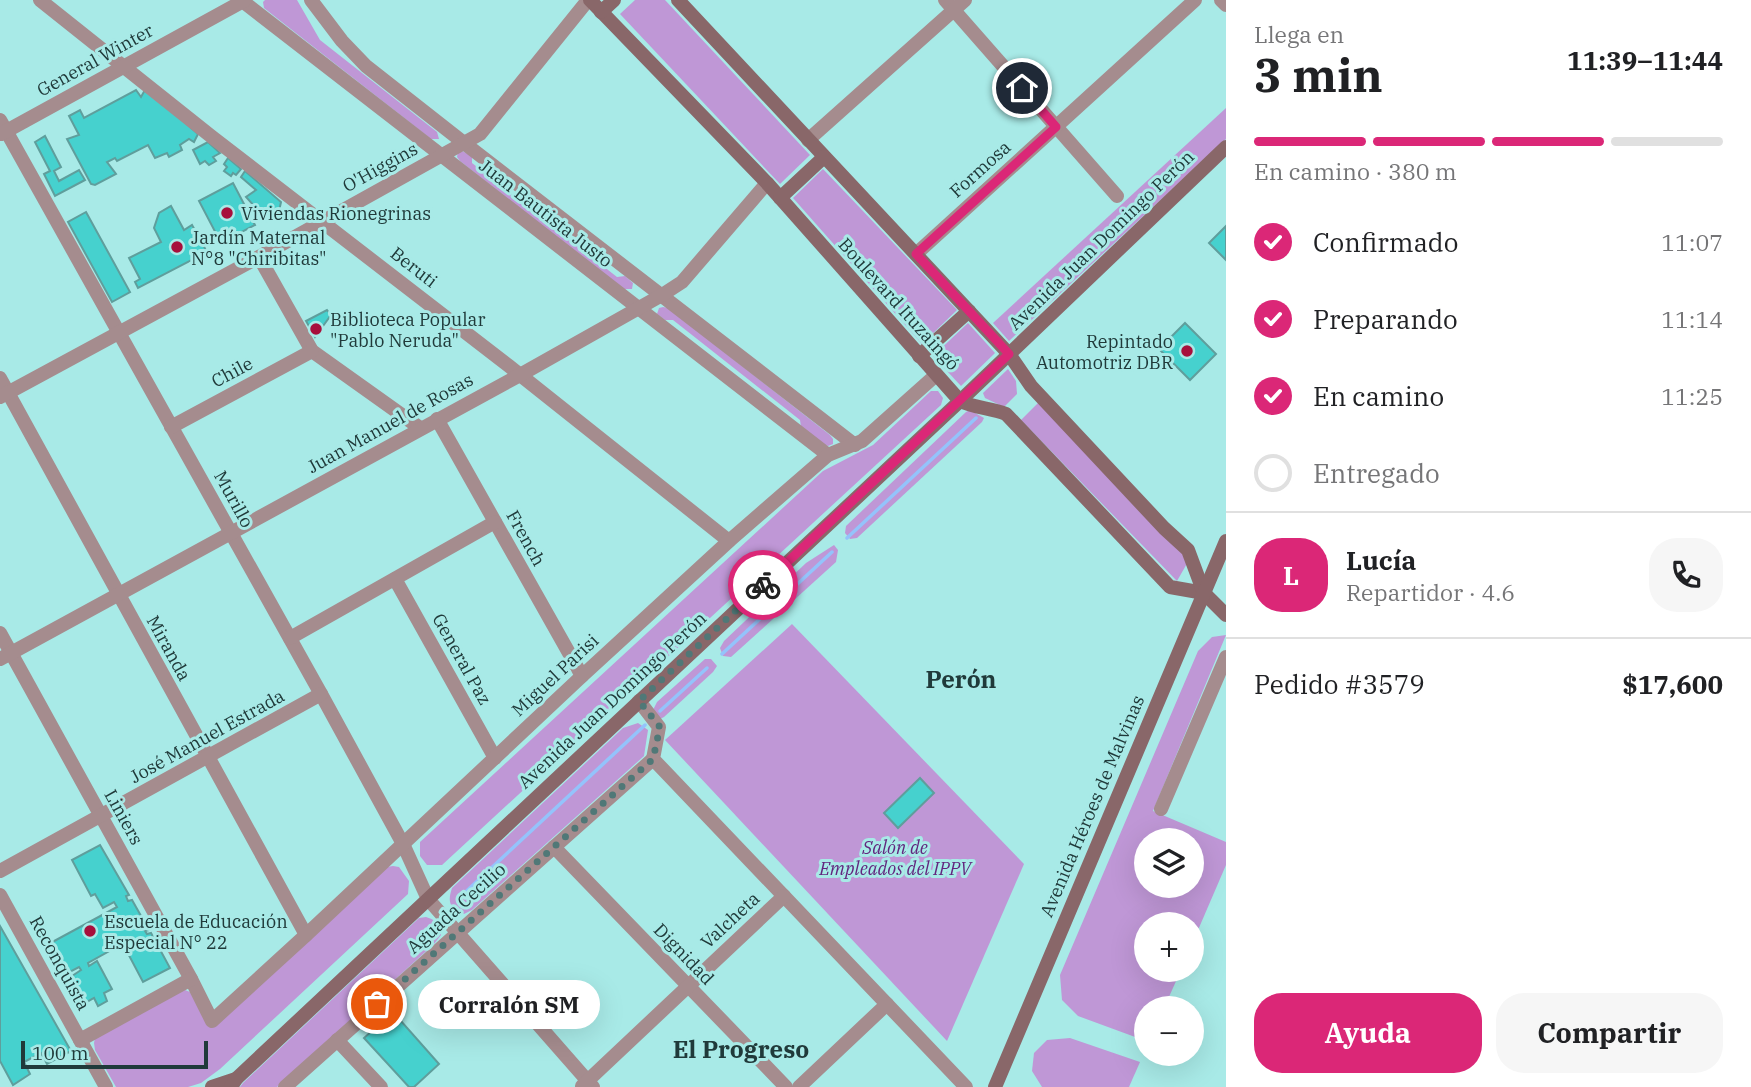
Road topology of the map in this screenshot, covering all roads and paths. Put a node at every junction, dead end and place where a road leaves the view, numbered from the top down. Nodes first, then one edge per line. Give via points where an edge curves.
1 (40, 0) edge
2 (243, 0) edge
3 (311, 0) edge
4 (589, 0) edge
5 (614, 0) edge
6 (678, 0) edge
7 (965, 0) edge
8 (1195, 0) edge
9 (1221, 0) edge
10 (949, 5) edge
11 (1226, 5) edge
12 (601, 12) junction
13 (123, 67) junction
14 (1056, 127) junction
15 (2, 128) edge
16 (808, 140) junction
17 (464, 143) junction
18 (1226, 147) edge
19 (442, 155) junction
20 (824, 157) junction
21 (767, 183) junction
22 (1117, 196) dead end
23 (780, 198) junction
24 (322, 221) junction
25 (916, 254) junction
26 (259, 257) junction
27 (662, 295) junction
28 (638, 309) junction
29 (969, 311) junction
30 (119, 333) junction
31 (312, 351) junction
32 (1009, 354) junction
33 (919, 356) junction
34 (520, 374) junction
35 (936, 375) junction
36 (0, 379) edge
37 (4, 395) edge
38 (960, 401) junction
39 (437, 419) junction
40 (171, 427) junction
41 (420, 428) junction
42 (855, 444) junction
43 (828, 455) junction
44 (495, 522) junction
45 (231, 533) junction
46 (729, 541) junction
47 (1226, 541) edge
48 (395, 579) junction
49 (1203, 593) junction
50 (118, 594) junction
51 (1226, 615) edge
52 (0, 633) edge
53 (290, 638) junction
54 (6, 656) edge
55 (1226, 657) edge
56 (582, 676) junction
57 (321, 694) junction
58 (639, 701) junction
59 (207, 757) junction
60 (495, 758) junction
61 (653, 759) junction
62 (1161, 809) dead end
63 (101, 816) junction
64 (403, 844) junction
65 (554, 847) junction
66 (0, 871) edge
67 (0, 895) edge
68 (783, 896) junction
69 (428, 898) junction
70 (458, 933) junction
71 (306, 935) junction
72 (191, 979) junction
73 (688, 986) junction
74 (887, 1004) junction
75 (212, 1021) joint
76 (80, 1040) junction
77 (337, 1041) junction
78 (234, 1083) edge
79 (587, 1085) edge
80 (106, 1087) edge
81 (212, 1087) edge
82 (285, 1087) edge
83 (381, 1087) edge
84 (786, 1087) edge
85 (799, 1087) edge
86 (966, 1087) edge
87 (995, 1087) edge

1 - 13 street, Beruti
2 - 13 street, General Winter
2 - 19 street, Juan Bautista Justo
3 - 17 street, Juan Bautista Justo via 366,66
4 - 12 main road, Boulevard Ituzaingó
4 - 17 street, O'Higgins via 480,134
5 - 12 main road
6 - 16 main road
7 - 10 street
8 - 14 street, Formosa
9 - 11 street
10 - 14 street
10 - 16 street
12 - 21 main road, Boulevard Ituzaingó
13 - 15 street, General Winter
13 - 24 street, Beruti
14 - 22 street
14 - 25 street, Formosa
15 - 30 street, Murillo
16 - 20 main road
17 - 19 street, O'Higgins
17 - 27 street, Juan Bautista Justo
18 - 32 main road, Avenida Juan Domingo Perón
19 - 24 street, O'Higgins
19 - 28 street, Juan Bautista Justo
20 - 23 main road
20 - 25 main road
21 - 23 main road, Boulevard Ituzaingó
21 - 27 street, Juan Manuel de Rosas via 682,282
23 - 33 main road, Boulevard Ituzaingó
24 - 26 street, O'Higgins
24 - 34 street, Beruti
25 - 29 main road
26 - 30 street, O'Higgins
26 - 31 street
27 - 28 street, Juan Manuel de Rosas
27 - 42 street, Juan Bautista Justo
28 - 34 street, Juan Manuel de Rosas
28 - 43 street, Juan Bautista Justo
29 - 32 main road
29 - 33 main road
30 - 37 street, O'Higgins
30 - 40 street, Murillo
31 - 40 street, Chile
31 - 41 street
32 - 38 main road, Avenida Juan Domingo Perón
32 - 49 main road via 1031,386 1188,550
33 - 35 main road, Boulevard Ituzaingó
34 - 39 street, Juan Manuel de Rosas
34 - 46 street, Beruti
35 - 38 main road, Boulevard Ituzaingó
35 - 42 street, Miguel Parisi
36 - 37 street, Miranda
37 - 50 street, Miranda
38 - 49 main road via 1006,414 1170,587
38 - 58 main road, Avenida Juan Domingo Perón
39 - 41 street, Juan Manuel de Rosas
39 - 44 street, French
40 - 45 street, Murillo
41 - 45 street, Juan Manuel de Rosas
42 - 43 street, Miguel Parisi
43 - 46 street, Miguel Parisi
44 - 48 street
44 - 56 street, French
45 - 50 street, Juan Manuel de Rosas
45 - 53 street, Murillo
46 - 56 street, Miguel Parisi
47 - 49 main road, Avenida Héroes de Malvinas
48 - 53 street
48 - 60 street, General Paz
49 - 51 main road
49 - 87 main road, Avenida Héroes de Malvinas
50 - 54 street, Juan Manuel de Rosas
50 - 59 street, Miranda
52 - 54 street, Liniers
53 - 57 street, Murillo
54 - 63 street, Liniers
55 - 62 street
56 - 60 street, Miguel Parisi
57 - 59 street, José Manuel Estrada
57 - 64 street, Murillo
58 - 61 street via 660,727
58 - 69 main road, Avenida Juan Domingo Perón
59 - 63 street, José Manuel Estrada
59 - 71 street, Miranda
60 - 64 street, Miguel Parisi
61 - 65 street, Aguada Cecilio
61 - 68 street
63 - 66 street, José Manuel Estrada
63 - 72 street, Liniers
64 - 69 street, Murillo
64 - 71 street, Miguel Parisi
65 - 70 street, Aguada Cecilio
65 - 73 street, Dignidad
67 - 76 street, Reconquista
68 - 73 street, Valcheta
68 - 74 street
69 - 70 street, Murillo
69 - 78 main road, Avenida Juan Domingo Perón
70 - 77 street, Aguada Cecilio
70 - 79 street, Murillo
71 - 75 street, Miguel Parisi
72 - 75 street, Liniers
72 - 76 street
73 - 79 street, Valcheta
73 - 84 street, Dignidad
74 - 85 street
74 - 86 street
76 - 80 street, Reconquista
77 - 82 street, Aguada Cecilio
77 - 83 street
78 - 81 main road, Avenida Juan Domingo Perón

